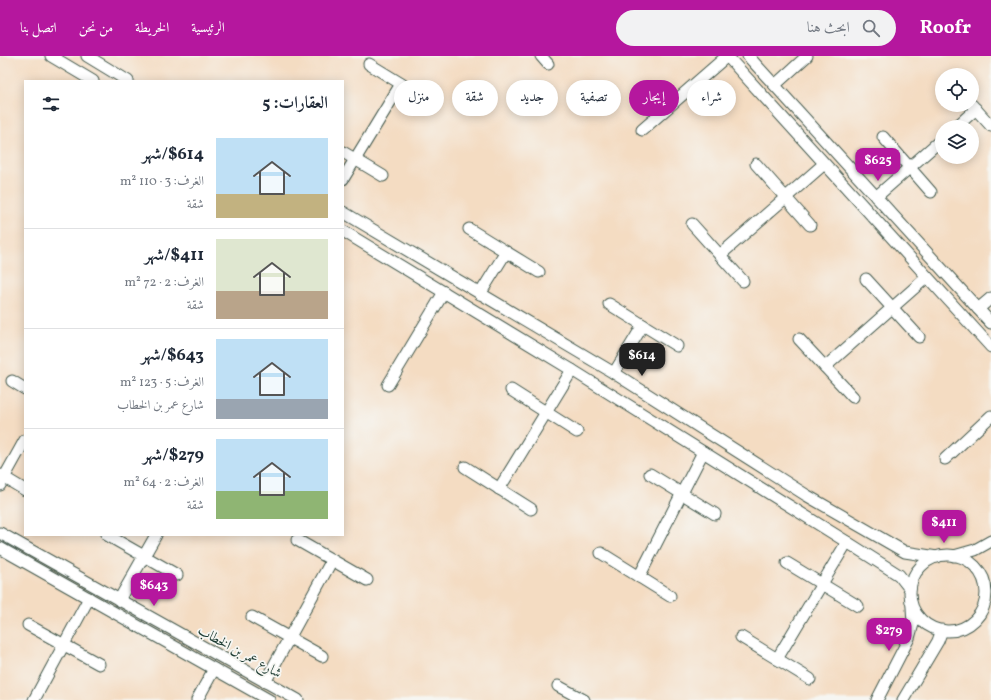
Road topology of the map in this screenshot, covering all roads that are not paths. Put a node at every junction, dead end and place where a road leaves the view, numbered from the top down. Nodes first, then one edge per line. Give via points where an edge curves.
1 (51, 56) edge
2 (87, 56) edge
3 (727, 56) edge
4 (748, 56) edge
5 (807, 56) edge
6 (369, 64) dead end
7 (91, 80) edge
8 (126, 80) edge
9 (395, 80) edge
10 (775, 85) junction
11 (394, 95) edge
12 (970, 112) edge
13 (978, 112) edge
14 (962, 120) edge
15 (991, 126) edge
16 (642, 130) dead end
17 (883, 137) dead end
18 (935, 145) edge
19 (344, 153) edge
20 (355, 159) junction
21 (756, 164) dead end
22 (824, 164) junction
23 (910, 168) junction
24 (383, 176) dead end
25 (344, 177) edge
26 (931, 192) dead end
27 (876, 197) junction
28 (786, 198) junction
29 (344, 213) edge
30 (692, 224) dead end
31 (810, 225) dead end
32 (469, 228) dead end
33 (344, 232) edge
34 (506, 252) junction
35 (720, 255) junction
36 (539, 272) dead end
37 (927, 277) junction
38 (866, 279) dead end
39 (743, 280) dead end
40 (444, 292) junction
41 (480, 294) junction
42 (991, 298) edge
43 (609, 304) dead end
44 (892, 308) junction
45 (978, 309) junction
46 (991, 323) edge
47 (643, 325) junction
48 (919, 337) dead end
49 (800, 339) dead end
50 (677, 346) dead end
51 (991, 347) edge
52 (825, 367) junction
53 (572, 370) junction
54 (614, 373) junction
55 (12, 381) dead end
56 (388, 385) dead end
57 (24, 388) edge
58 (511, 390) dead end
59 (853, 398) dead end
60 (546, 412) junction
61 (991, 416) edge
62 (577, 432) dead end
63 (24, 442) edge
64 (703, 452) junction
65 (946, 459) dead end
66 (465, 468) dead end
67 (650, 474) dead end
68 (1, 480) edge
69 (499, 489) junction
70 (24, 490) edge
71 (682, 493) junction
72 (806, 496) junction
73 (531, 509) dead end
74 (796, 510) junction
75 (715, 514) dead end
76 (0, 533) edge
77 (109, 536) edge
78 (155, 536) edge
79 (297, 540) dead end
80 (991, 541) edge
81 (847, 542) junction
82 (0, 548) edge
83 (601, 553) dead end
84 (145, 556) junction
85 (954, 556) junction
86 (937, 557) junction
87 (332, 560) junction
88 (787, 563) dead end
89 (178, 575) dead end
90 (639, 576) junction
91 (987, 576) edge
92 (367, 580) dead end
93 (822, 584) junction
94 (910, 589) junction
95 (670, 596) dead end
96 (89, 598) junction
97 (119, 600) junction
98 (858, 606) dead end
99 (912, 606) junction
100 (252, 617) dead end
101 (28, 625) dead end
102 (942, 630) junction
103 (741, 637) dead end
104 (289, 638) junction
105 (64, 645) junction
106 (322, 656) dead end
107 (777, 659) junction
108 (99, 664) dead end
109 (214, 669) junction
110 (810, 679) dead end
111 (265, 682) junction
112 (558, 686) dead end
113 (34, 700) edge
114 (197, 700) edge
115 (269, 700) edge
116 (298, 700) edge
117 (584, 700) edge
118 (877, 700) edge
119 (903, 700) edge

1 - 7 street
2 - 8 street
3 - 16 street
3 - 22 street
4 - 10 street
5 - 10 street
6 - 9 street
10 - 27 street
11 - 20 street
12 - 14 street
13 - 15 street
17 - 23 street
18 - 23 street
19 - 20 street
20 - 24 street
20 - 25 street
21 - 28 street
22 - 28 street
22 - 37 street
23 - 26 street
23 - 27 street
27 - 45 street
28 - 31 street
28 - 35 street
29 - 41 street
30 - 35 street
32 - 34 street
33 - 40 street
34 - 36 street
34 - 41 street
35 - 39 street
37 - 44 street
37 - 51 street
38 - 44 street
40 - 53 street
40 - 56 street
41 - 54 street
42 - 45 street
43 - 47 street
44 - 48 street
44 - 52 street
45 - 46 street
47 - 50 street
47 - 54 street
49 - 52 street
52 - 59 street
53 - 60 street
53 - 64 street
54 - 72 street
55 - 57 street
58 - 60 street
60 - 62 street
60 - 69 street
61 - 65 street
63 - 68 street
64 - 71 street
64 - 74 street
66 - 69 street
67 - 71 street
68 - 70 street
69 - 73 street
71 - 75 street
71 - 90 street
72 - 74 street
72 - 86 street via 905,552
74 - 81 street
76 - 97 street, شارع عمر بن الخطاب
77 - 84 street
78 - 84 street
79 - 87 street
80 - 85 street
81 - 93 street
81 - 94 street via 899,575
82 - 96 street, شارع عمر بن الخطاب
83 - 90 street
84 - 89 street
84 - 97 street
85 - 86 street
85 - 91 street via 963,558
86 - 94 street via 922,566 912,580
87 - 92 street
87 - 104 street
88 - 93 street
90 - 95 street
91 - 102 street via 986,595 981,612 960,629
93 - 98 street
93 - 107 street
94 - 99 street
96 - 105 street
96 - 109 street, شارع عمر بن الخطاب
97 - 111 street, شارع عمر بن الخطاب
99 - 102 street via 924,622 932,628
99 - 118 street via 913,624 909,638
100 - 104 street
101 - 105 street
102 - 119 street
103 - 107 street
104 - 106 street
104 - 111 street
105 - 108 street
105 - 113 street
107 - 110 street
109 - 114 street
109 - 115 street, شارع عمر بن الخطاب
111 - 116 street, شارع عمر بن الخطاب
112 - 117 street

